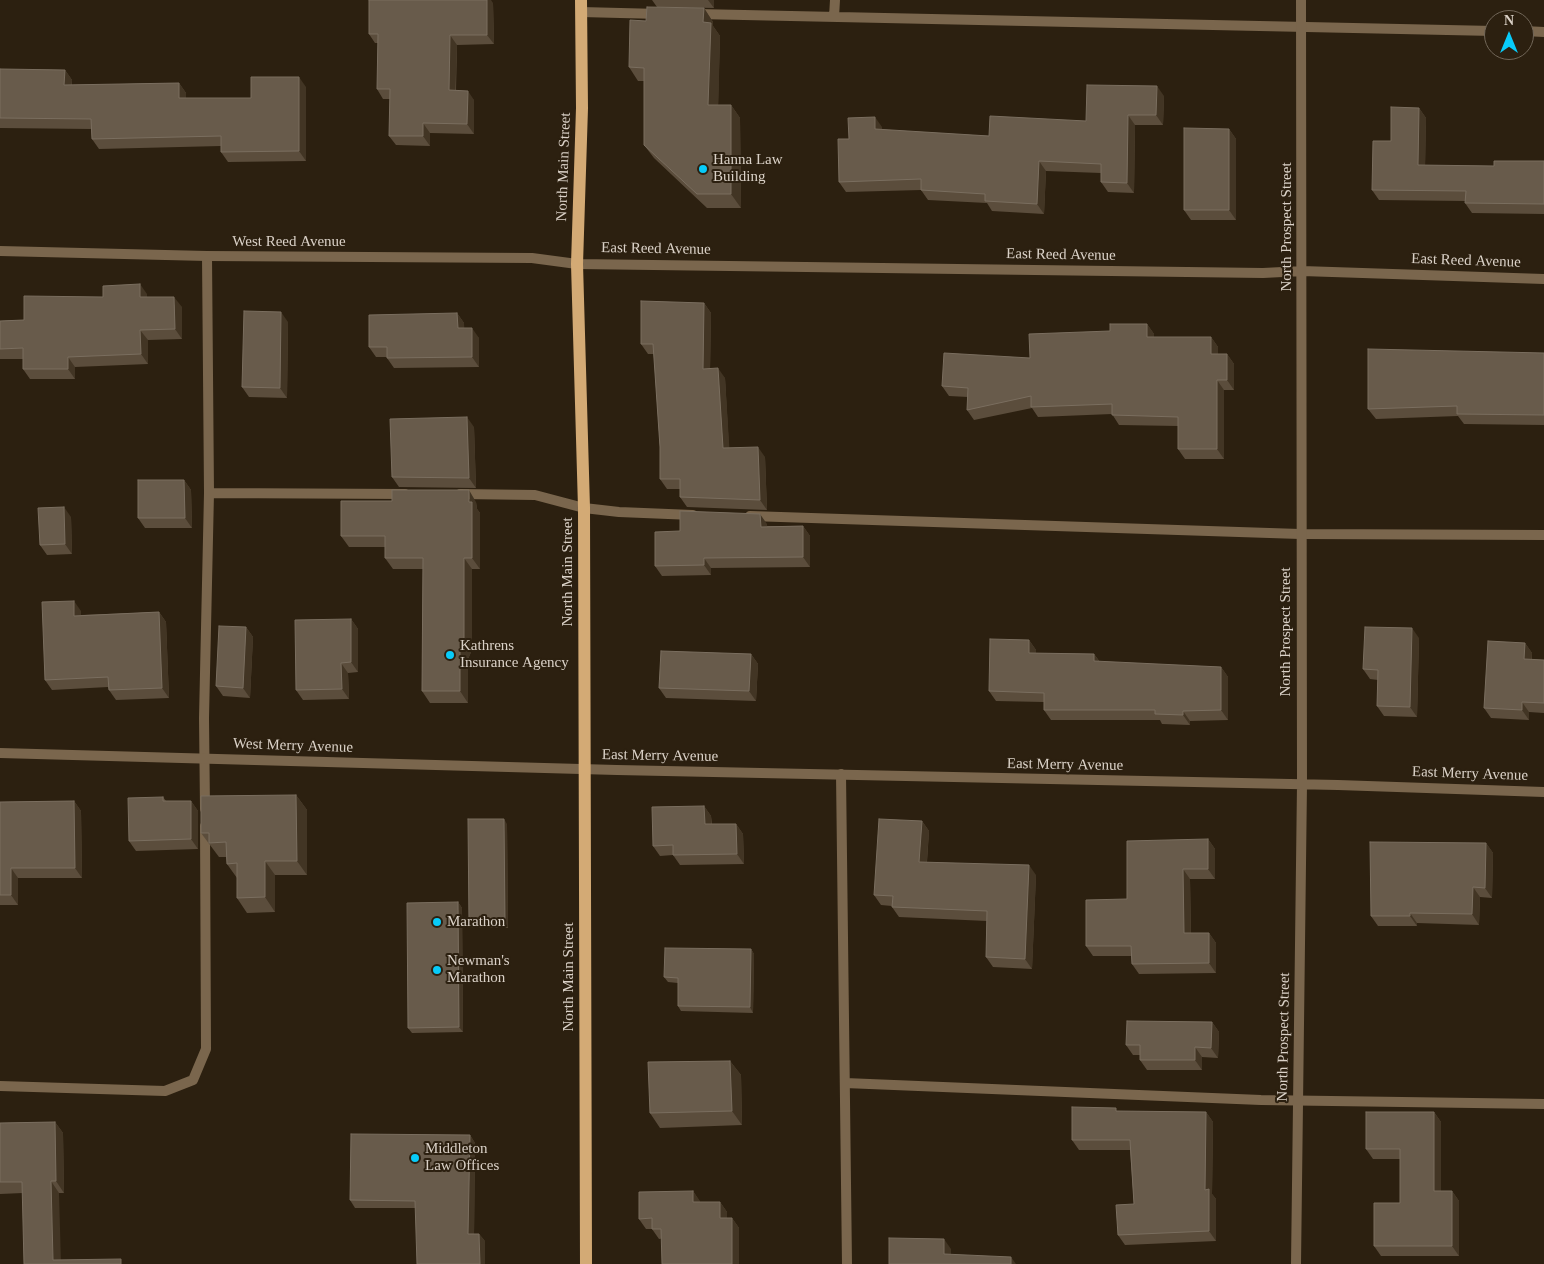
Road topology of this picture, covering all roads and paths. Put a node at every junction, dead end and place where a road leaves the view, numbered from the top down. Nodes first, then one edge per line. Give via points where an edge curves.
1 (834, 0) edge
2 (1301, 0) edge
3 (581, 6) edge
4 (668, 14) edge
5 (687, 14) edge
6 (834, 17) junction
7 (1302, 27) junction
8 (1484, 31) edge
9 (0, 251) edge
10 (207, 256) junction
11 (577, 264) junction
12 (1302, 271) junction
13 (1544, 279) edge
14 (209, 493) junction
15 (417, 494) edge
16 (446, 494) edge
17 (584, 508) junction
18 (708, 515) edge
19 (738, 516) edge
20 (1300, 534) junction
21 (1544, 534) edge
22 (0, 753) edge
23 (204, 758) junction
24 (585, 769) junction
25 (841, 774) junction
26 (1302, 784) junction
27 (1544, 792) edge
28 (845, 1083) junction
29 (0, 1086) edge
30 (1298, 1100) junction
31 (1544, 1104) edge
32 (586, 1264) edge
33 (847, 1264) edge
34 (1296, 1264) edge

1 - 6 street
2 - 7 street, North Prospect Street
3 - 4 street
3 - 11 main road, North Main Street via 582,108
5 - 6 street
6 - 7 street
7 - 8 street
7 - 12 street, North Prospect Street
9 - 10 street, West Reed Avenue
10 - 11 street, West Reed Avenue via 532,258
10 - 14 street
11 - 12 street, East Reed Avenue
11 - 17 main road, North Main Street
12 - 13 street, East Reed Avenue
12 - 20 street, North Prospect Street
14 - 15 street
14 - 23 street
16 - 17 street via 535,495
17 - 18 street
17 - 24 main road, North Main Street
19 - 20 street
20 - 21 street
20 - 26 street, North Prospect Street
22 - 23 street, West Merry Avenue
23 - 24 street, West Merry Avenue
23 - 29 street via 206,1049 193,1080 164,1091
24 - 25 street, East Merry Avenue
24 - 32 main road, North Main Street
25 - 26 street, East Merry Avenue
25 - 28 street
26 - 27 street, East Merry Avenue
26 - 30 street, North Prospect Street
28 - 30 street
28 - 33 street
30 - 31 street
30 - 34 street, North Prospect Street

